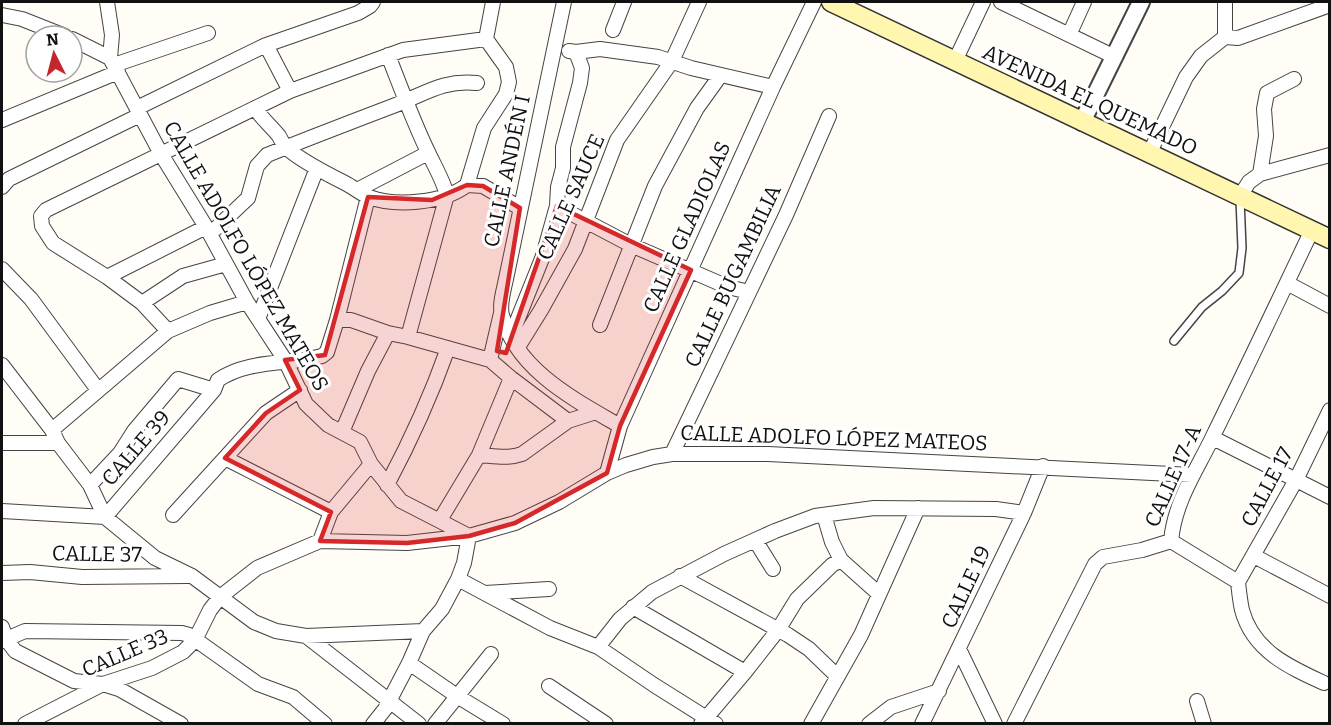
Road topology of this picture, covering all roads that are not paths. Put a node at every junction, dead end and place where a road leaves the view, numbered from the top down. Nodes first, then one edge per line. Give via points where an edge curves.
1 (107, 2) edge
2 (373, 2) edge
3 (493, 2) edge
4 (564, 2) edge
5 (624, 2) edge
6 (699, 2) edge
7 (814, 2) edge
8 (831, 2) edge
9 (983, 2) edge
10 (1001, 2) edge
11 (1084, 2) edge
12 (1141, 2) edge
13 (1225, 2) edge
14 (1329, 5) edge
15 (2, 15) edge
16 (35, 24) edge
17 (613, 30) dead end
18 (208, 33) dead end
19 (1069, 35) junction
20 (1225, 37) junction
21 (486, 39) junction
22 (267, 45) junction
23 (84, 46) edge
24 (555, 49) junction
25 (576, 52) junction
26 (388, 56) junction
27 (1115, 57) junction
28 (672, 61) junction
29 (955, 61) junction
30 (114, 65) junction
31 (720, 76) junction
32 (1294, 79) dead end
33 (477, 82) dead end
34 (772, 87) junction
35 (290, 91) junction
36 (406, 101) junction
37 (255, 108) junction
38 (139, 112) junction
39 (829, 116) dead end
40 (2, 120) edge
41 (1082, 122) junction
42 (286, 147) junction
43 (428, 153) junction
44 (161, 154) junction
45 (1149, 154) junction
46 (1329, 155) edge
47 (317, 168) junction
48 (1260, 174) junction
49 (467, 185) junction
50 (2, 187) edge
51 (363, 193) junction
52 (447, 195) junction
53 (1240, 196) junction
54 (557, 206) junction
55 (520, 208) junction
56 (587, 222) junction
57 (208, 230) junction
58 (1312, 230) junction
59 (1329, 239) edge
60 (631, 244) junction
61 (226, 264) junction
62 (2, 268) edge
63 (690, 270) junction
64 (107, 277) junction
65 (1287, 283) junction
66 (749, 292) junction
67 (247, 302) junction
68 (142, 303) junction
69 (1329, 306) edge
70 (501, 314) junction
71 (258, 319) junction
72 (337, 320) junction
73 (600, 325) dead end
74 (168, 331) junction
75 (388, 333) junction
76 (408, 337) junction
77 (514, 341) junction
78 (1174, 341) dead end
79 (448, 348) junction
80 (285, 360) junction
81 (490, 360) junction
82 (2, 364) edge
83 (511, 378) junction
84 (2, 381) edge
85 (16, 382) junction
86 (98, 390) junction
87 (214, 390) junction
88 (300, 390) junction
89 (1329, 410) edge
90 (596, 412) junction
91 (568, 422) junction
92 (620, 426) junction
93 (52, 430) junction
94 (342, 432) junction
95 (1213, 438) junction
96 (2, 443) edge
97 (58, 443) junction
98 (672, 454) junction
99 (479, 455) junction
100 (225, 458) junction
101 (371, 464) junction
102 (1042, 466) junction
103 (607, 473) junction
104 (1192, 475) junction
105 (1296, 480) junction
106 (90, 485) junction
107 (387, 485) junction
108 (1329, 497) edge
109 (918, 508) junction
110 (2, 511) edge
111 (331, 512) junction
112 (1024, 513) junction
113 (173, 515) dead end
114 (824, 515) junction
115 (105, 517) junction
116 (440, 520) junction
117 (469, 536) junction
118 (755, 540) junction
119 (320, 541) junction
120 (1171, 541) junction
121 (1254, 556) junction
122 (841, 560) junction
123 (773, 569) dead end
124 (2, 573) edge
125 (192, 576) junction
126 (680, 576) junction
127 (458, 579) junction
128 (1238, 582) junction
129 (549, 589) dead end
130 (484, 593) junction
131 (879, 594) junction
132 (1329, 596) edge
133 (220, 597) junction
134 (633, 607) junction
135 (778, 630) junction
136 (423, 631) junction
137 (3, 635) edge
138 (306, 636) junction
139 (195, 640) junction
140 (598, 647) junction
141 (959, 650) junction
142 (491, 654) dead end
143 (409, 663) junction
144 (745, 672) junction
145 (837, 676) junction
146 (1324, 683) dead end
147 (102, 684) junction
148 (549, 686) dead end
149 (939, 691) junction
150 (457, 696) junction
151 (390, 699) junction
152 (1197, 701) dead end
153 (708, 722) edge
154 (25, 723) edge
155 (181, 723) edge
156 (325, 723) edge
157 (373, 723) edge
158 (419, 723) edge
159 (435, 723) edge
160 (503, 723) edge
161 (606, 723) edge
162 (811, 723) edge
163 (869, 723) edge
164 (922, 723) edge
165 (995, 723) edge
166 (1014, 723) edge
167 (1204, 723) edge

1 - 30 street
2 - 22 street via 358,13
3 - 21 street
4 - 24 street, CALLE ANDÉN I
5 - 17 street
6 - 28 street, CALLE SAUCE
7 - 34 street, CALLE GLADIOLAS
8 - 29 main road, AVENIDA EL QUEMADO
9 - 29 street
10 - 19 street
11 - 19 street
12 - 27 street
13 - 20 street
14 - 20 street via 1238,38
15 - 16 street
18 - 30 street
19 - 27 street
20 - 45 street via 1201,56 1186,77
21 - 26 street via 403,50
21 - 49 street via 506,67 508,82 506,94 484,128
22 - 35 street
22 - 38 street
23 - 30 street
24 - 25 street
24 - 55 street, CALLE ANDÉN I
25 - 28 street via 600,49
25 - 54 street via 582,68 563,147
26 - 35 street
26 - 36 street
27 - 41 street
28 - 31 street
28 - 56 street, CALLE SAUCE via 617,141
29 - 41 main road, AVENIDA EL QUEMADO
30 - 38 street, CALLE ADOLFO LÓPEZ MATEOS
30 - 40 street
31 - 34 street
31 - 60 street via 697,108 655,186
32 - 48 street via 1267,93
33 - 36 street via 441,86
34 - 63 street, CALLE GLADIOLAS
35 - 37 street
36 - 42 street
36 - 43 street
37 - 42 street
37 - 44 street
38 - 44 street, CALLE ADOLFO LÓPEZ MATEOS
38 - 50 street via 9,179
39 - 66 street, CALLE BUGAMBILIA
41 - 45 main road, AVENIDA EL QUEMADO
42 - 47 street
42 - 57 street via 262,158 248,198
43 - 51 street
43 - 52 street
44 - 57 street, CALLE ADOLFO LÓPEZ MATEOS
44 - 64 street via 46,210 41,216 42,226 54,243
45 - 53 main road, AVENIDA EL QUEMADO
46 - 48 street
47 - 51 street
47 - 71 street
48 - 53 street
49 - 52 street
49 - 55 street via 483,186
51 - 52 street via 388,201 412,202
51 - 72 street
52 - 76 street
53 - 58 main road, AVENIDA EL QUEMADO
53 - 78 lane via 1239,273 1202,307
54 - 56 street
54 - 77 street
55 - 70 street, CALLE ANDÉN I
56 - 60 street
56 - 77 street, CALLE SAUCE via 564,269
57 - 61 street, CALLE ADOLFO LÓPEZ MATEOS
57 - 64 street
58 - 59 main road, AVENIDA EL QUEMADO
58 - 65 street, CALLE 17-A
60 - 63 street
60 - 73 street
61 - 67 street, CALLE ADOLFO LÓPEZ MATEOS
61 - 68 street via 183,276
62 - 86 street via 31,299
63 - 66 street
63 - 92 street, CALLE GLADIOLAS
64 - 68 street
65 - 69 street
65 - 95 street, CALLE 17-A
66 - 98 street, CALLE BUGAMBILIA
67 - 71 street, CALLE ADOLFO LÓPEZ MATEOS
67 - 74 street
68 - 74 street
70 - 77 street
70 - 81 street, CALLE ANDÉN I
71 - 80 street, CALLE ADOLFO LÓPEZ MATEOS
72 - 75 street via 351,320
72 - 80 street, CALLE 39 via 327,352 322,356
74 - 86 street
75 - 76 street
75 - 94 street
76 - 79 street
77 - 90 street via 526,359 563,393
79 - 81 street
79 - 107 street via 434,390
80 - 87 street, CALLE 39 via 227,374 218,380
80 - 88 street, CALLE ADOLFO LÓPEZ MATEOS
81 - 83 street
82 - 85 street
83 - 91 street
83 - 99 street
84 - 85 street
85 - 93 street
86 - 93 street
87 - 106 street via 179,379
87 - 115 street, CALLE 39
88 - 94 street, CALLE ADOLFO LÓPEZ MATEOS via 317,417
88 - 100 street via 266,413
89 - 105 street, CALLE 17
90 - 91 street
90 - 92 street
91 - 99 street via 522,454
92 - 103 street, CALLE GLADIOLAS
93 - 97 street
94 - 101 street, CALLE ADOLFO LÓPEZ MATEOS via 360,442
95 - 104 street, CALLE 17-A
95 - 105 street
96 - 97 street
97 - 106 street
98 - 102 street, CALLE ADOLFO LÓPEZ MATEOS via 768,454
98 - 103 street, CALLE ADOLFO LÓPEZ MATEOS
99 - 116 street
100 - 111 street
100 - 113 street
101 - 107 street, CALLE ADOLFO LÓPEZ MATEOS
101 - 111 street
102 - 104 street, CALLE ADOLFO LÓPEZ MATEOS
102 - 112 street, CALLE 19
103 - 117 street, CALLE ADOLFO LÓPEZ MATEOS via 515,523
104 - 120 street, CALLE 17-A via 1173,520
105 - 108 street
105 - 121 street, CALLE 17
106 - 115 street
107 - 116 street, CALLE ADOLFO LÓPEZ MATEOS via 400,501
109 - 112 street
109 - 114 street via 874,508
109 - 131 street
110 - 115 street, CALLE 39
111 - 119 street
112 - 141 street, CALLE 19
114 - 118 street
114 - 122 street
115 - 125 street via 155,558
116 - 117 street, CALLE ADOLFO LÓPEZ MATEOS
117 - 119 street via 393,543
117 - 127 street
118 - 123 street
118 - 126 street
119 - 133 street, CALLE 33 via 256,568
120 - 128 street
120 - 166 street, CALLE 17-A via 1103,557 1095,564
121 - 128 street, CALLE 17
121 - 132 street
122 - 131 street
122 - 135 street via 797,599
124 - 125 street, CALLE 37
125 - 133 street
126 - 134 street
126 - 135 street
127 - 130 street
127 - 136 street via 442,609
128 - 146 street via 1242,610 1262,647 1285,665
129 - 130 street
130 - 140 street via 549,628
131 - 145 street
133 - 138 street via 254,622
133 - 139 street, CALLE 33
134 - 140 street
134 - 144 street
135 - 144 street
135 - 145 street via 809,649
136 - 138 street
136 - 143 street
137 - 139 street via 25,631 110,631 182,633
137 - 147 street via 15,651 74,681
138 - 151 street
139 - 147 street, CALLE 33 via 170,660
139 - 156 street via 258,684 293,697
140 - 153 street
141 - 149 street, CALLE 19
141 - 165 street
142 - 150 street
143 - 150 street
143 - 151 street
144 - 153 street
145 - 162 street
147 - 154 street, CALLE 33
147 - 155 street via 119,689
148 - 161 street
149 - 163 street via 891,708
149 - 164 street, CALLE 19
150 - 159 street
150 - 160 street
151 - 157 street
151 - 158 street
152 - 167 street

